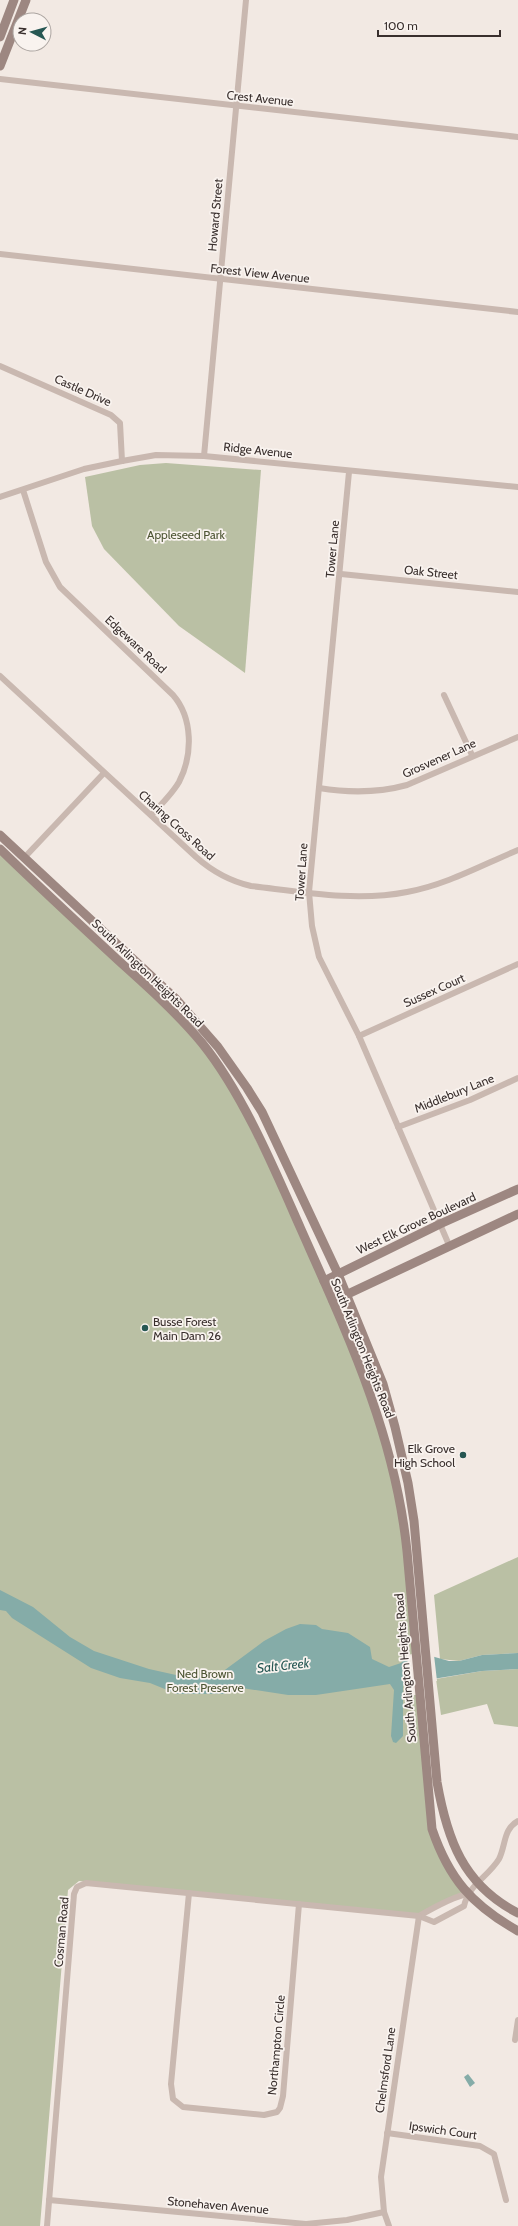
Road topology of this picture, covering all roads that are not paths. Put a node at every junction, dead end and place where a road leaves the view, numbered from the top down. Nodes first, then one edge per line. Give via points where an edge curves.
1 (14, 0) edge
2 (26, 0) edge
3 (246, 0) edge
4 (0, 37) edge
5 (0, 66) edge
6 (0, 79) edge
7 (236, 106) junction
8 (518, 137) edge
9 (0, 254) edge
10 (220, 280) junction
11 (518, 312) edge
12 (0, 366) edge
13 (204, 456) junction
14 (122, 461) junction
15 (349, 472) junction
16 (518, 487) edge
17 (23, 490) junction
18 (0, 497) edge
19 (341, 574) junction
20 (518, 592) edge
21 (0, 676) edge
22 (444, 694) dead end
23 (518, 737) edge
24 (472, 755) junction
25 (103, 774) junction
26 (319, 788) junction
27 (151, 815) junction
28 (0, 835) edge
29 (0, 850) edge
30 (518, 850) edge
31 (24, 858) junction
32 (309, 892) junction
33 (518, 964) edge
34 (359, 1036) junction
35 (518, 1078) edge
36 (398, 1127) junction
37 (518, 1189) edge
38 (518, 1214) edge
39 (440, 1224) junction
40 (450, 1246) junction
41 (338, 1274) junction
42 (324, 1281) junction
43 (347, 1294) junction
44 (333, 1301) junction
45 (518, 1821) edge
46 (478, 1882) junction
47 (189, 1893) junction
48 (467, 1894) junction
49 (299, 1904) junction
50 (518, 1914) edge
51 (419, 1916) junction
52 (518, 1931) edge
53 (518, 2020) edge
54 (515, 2040) dead end
55 (387, 2133) junction
56 (49, 2200) junction
57 (506, 2200) dead end
58 (384, 2212) junction
59 (272, 2223) edge
60 (47, 2226) edge
61 (389, 2226) edge

1 - 4 main road
2 - 5 main road
3 - 7 street, Howard Street
6 - 7 street, Crest Avenue
7 - 8 street, Crest Avenue
7 - 10 street, Howard Street
9 - 10 street, Forest View Avenue
10 - 11 street, Forest View Avenue
10 - 13 street, Howard Street
12 - 14 street, Castle Drive via 111,414 120,423
13 - 14 street, Ridge Avenue via 156,455
13 - 15 street, Ridge Avenue
14 - 17 street, Ridge Avenue via 84,469
15 - 16 street, Ridge Avenue
15 - 19 street, Tower Lane
17 - 18 street, Ridge Avenue
17 - 27 street, Edgeware Road via 46,562 60,587 173,695 185,713 189,733 183,772 173,791
19 - 20 street, Oak Street
19 - 26 street, Tower Lane
21 - 25 street, Charing Cross Road
22 - 24 street
23 - 24 street, Grosvener Lane
24 - 26 street, Grosvener Lane via 407,786 395,789 356,792
25 - 27 street, Charing Cross Road
25 - 31 street
26 - 32 street, Tower Lane
27 - 32 street, Charing Cross Road via 196,858 227,879 251,886
28 - 31 main road, South Arlington Heights Road
29 - 42 main road, South Arlington Heights Road via 142,980 204,1046 250,1122
30 - 32 street, Charing Cross Road via 446,881 408,892 368,897
31 - 41 main road, South Arlington Heights Road via 176,999 232,1066 262,1112
32 - 34 street, Tower Lane via 317,950
33 - 34 street, Sussex Court
34 - 36 street, Tower Lane
35 - 36 street, Middlebury Lane via 470,1100
36 - 39 street, Tower Lane
37 - 39 main road, West Elk Grove Boulevard
38 - 40 main road
39 - 40 street, Tower Lane
39 - 41 main road, West Elk Grove Boulevard
40 - 43 main road
41 - 42 main road, West Elk Grove Boulevard
41 - 43 main road, South Arlington Heights Road
42 - 44 main road, South Arlington Heights Road
43 - 44 main road
43 - 46 main road, South Arlington Heights Road via 383,1384 402,1455 414,1521 437,1782 443,1818 453,1846
44 - 48 main road, South Arlington Heights Road via 368,1385 392,1461 404,1524 432,1829 440,1854
45 - 46 street, Cosman Road via 506,1833 498,1860
46 - 48 street, Cosman Road
46 - 50 main road, South Arlington Heights Road via 490,1896
47 - 49 street, Cosman Road
47 - 49 street, Northampton Circle via 172,2094 175,2103 183,2107 225,2112 268,2115 280,2108
47 - 56 street, Cosman Road via 86,1883 77,1887 74,1894
48 - 51 street via 454,1897
48 - 51 street, Cosman Road via 464,1906 449,1916 434,1922
48 - 52 main road, South Arlington Heights Road via 493,1917
49 - 51 street, Cosman Road
51 - 55 street, Chelmsford Lane
53 - 54 street
55 - 57 street, Ipswich Court via 480,2146 494,2154
55 - 58 street, Chelmsford Lane via 381,2177
56 - 59 street, Stonehaven Avenue
56 - 60 street, Cosman Road
58 - 59 street, Stonehaven Avenue via 347,2220 306,2224
58 - 61 street, Chelmsford Lane

